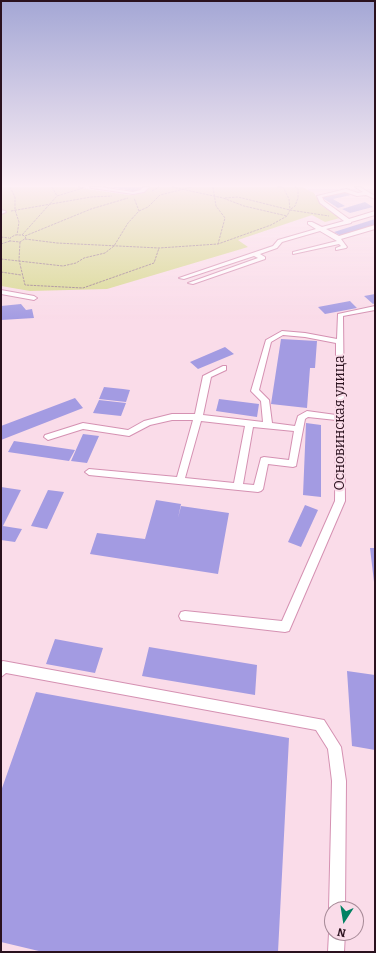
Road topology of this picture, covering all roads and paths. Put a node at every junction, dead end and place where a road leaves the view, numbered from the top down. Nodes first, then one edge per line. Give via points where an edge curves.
1 (18, 231) edge
2 (25, 231) edge
3 (36, 231) edge
4 (123, 231) edge
5 (222, 231) edge
6 (253, 231) edge
7 (322, 231) edge
8 (326, 231) edge
9 (330, 231) edge
10 (363, 231) edge
11 (17, 235) junction
12 (22, 235) junction
13 (25, 236) junction
14 (1, 237) edge
15 (318, 237) dead end
16 (25, 239) junction
17 (10, 240) junction
18 (339, 240) junction
19 (20, 242) junction
20 (1, 244) edge
21 (218, 244) junction
22 (114, 246) junction
23 (159, 248) junction
24 (338, 249) dead end
25 (295, 253) dead end
26 (255, 254) junction
27 (1, 259) edge
28 (19, 260) junction
29 (1, 272) edge
30 (21, 275) junction
31 (182, 278) dead end
32 (190, 283) dead end
33 (1, 292) edge
34 (34, 298) dead end
35 (375, 308) edge
36 (340, 342) junction
37 (223, 368) dead end
38 (198, 418) junction
39 (340, 418) junction
40 (249, 424) junction
41 (268, 426) junction
42 (298, 429) junction
43 (48, 437) dead end
44 (89, 472) dead end
45 (180, 481) junction
46 (238, 488) junction
47 (185, 616) dead end
48 (1, 671) edge
49 (337, 901) edge
50 (337, 941) edge
51 (336, 952) edge

1 - 11 path
2 - 12 path
3 - 13 path
4 - 22 path
5 - 21 path
6 - 21 path
7 - 26 street via 280,242 275,247
8 - 15 street
9 - 18 street
10 - 18 street
11 - 12 path
11 - 17 path
12 - 13 path
13 - 16 path
14 - 17 path
16 - 19 path
16 - 22 path
17 - 19 path
17 - 20 path
18 - 24 street via 344,247
18 - 25 street
19 - 28 path
21 - 23 path
22 - 23 path
22 - 28 path via 105,253 63,266
23 - 30 path via 154,263 83,288 25,285
26 - 31 street
26 - 32 street via 263,258
27 - 28 path
28 - 30 path
29 - 30 path
33 - 34 street
35 - 36 street, Основинская улица via 340,315
36 - 39 street, Основинская улица
36 - 41 street via 305,334 282,333 268,341 255,391 265,400
37 - 38 street via 207,376
38 - 40 street
38 - 43 street via 172,417 147,423 129,433 83,426
38 - 45 street
39 - 42 street via 307,414 301,418
39 - 47 street, Основинская улица via 340,501 285,627
40 - 41 street
40 - 46 street
41 - 42 street
42 - 46 street via 293,464 264,460 258,489
44 - 45 street
45 - 46 street
48 - 49 street via 3,667 320,724 334,747 339,781
50 - 51 street

